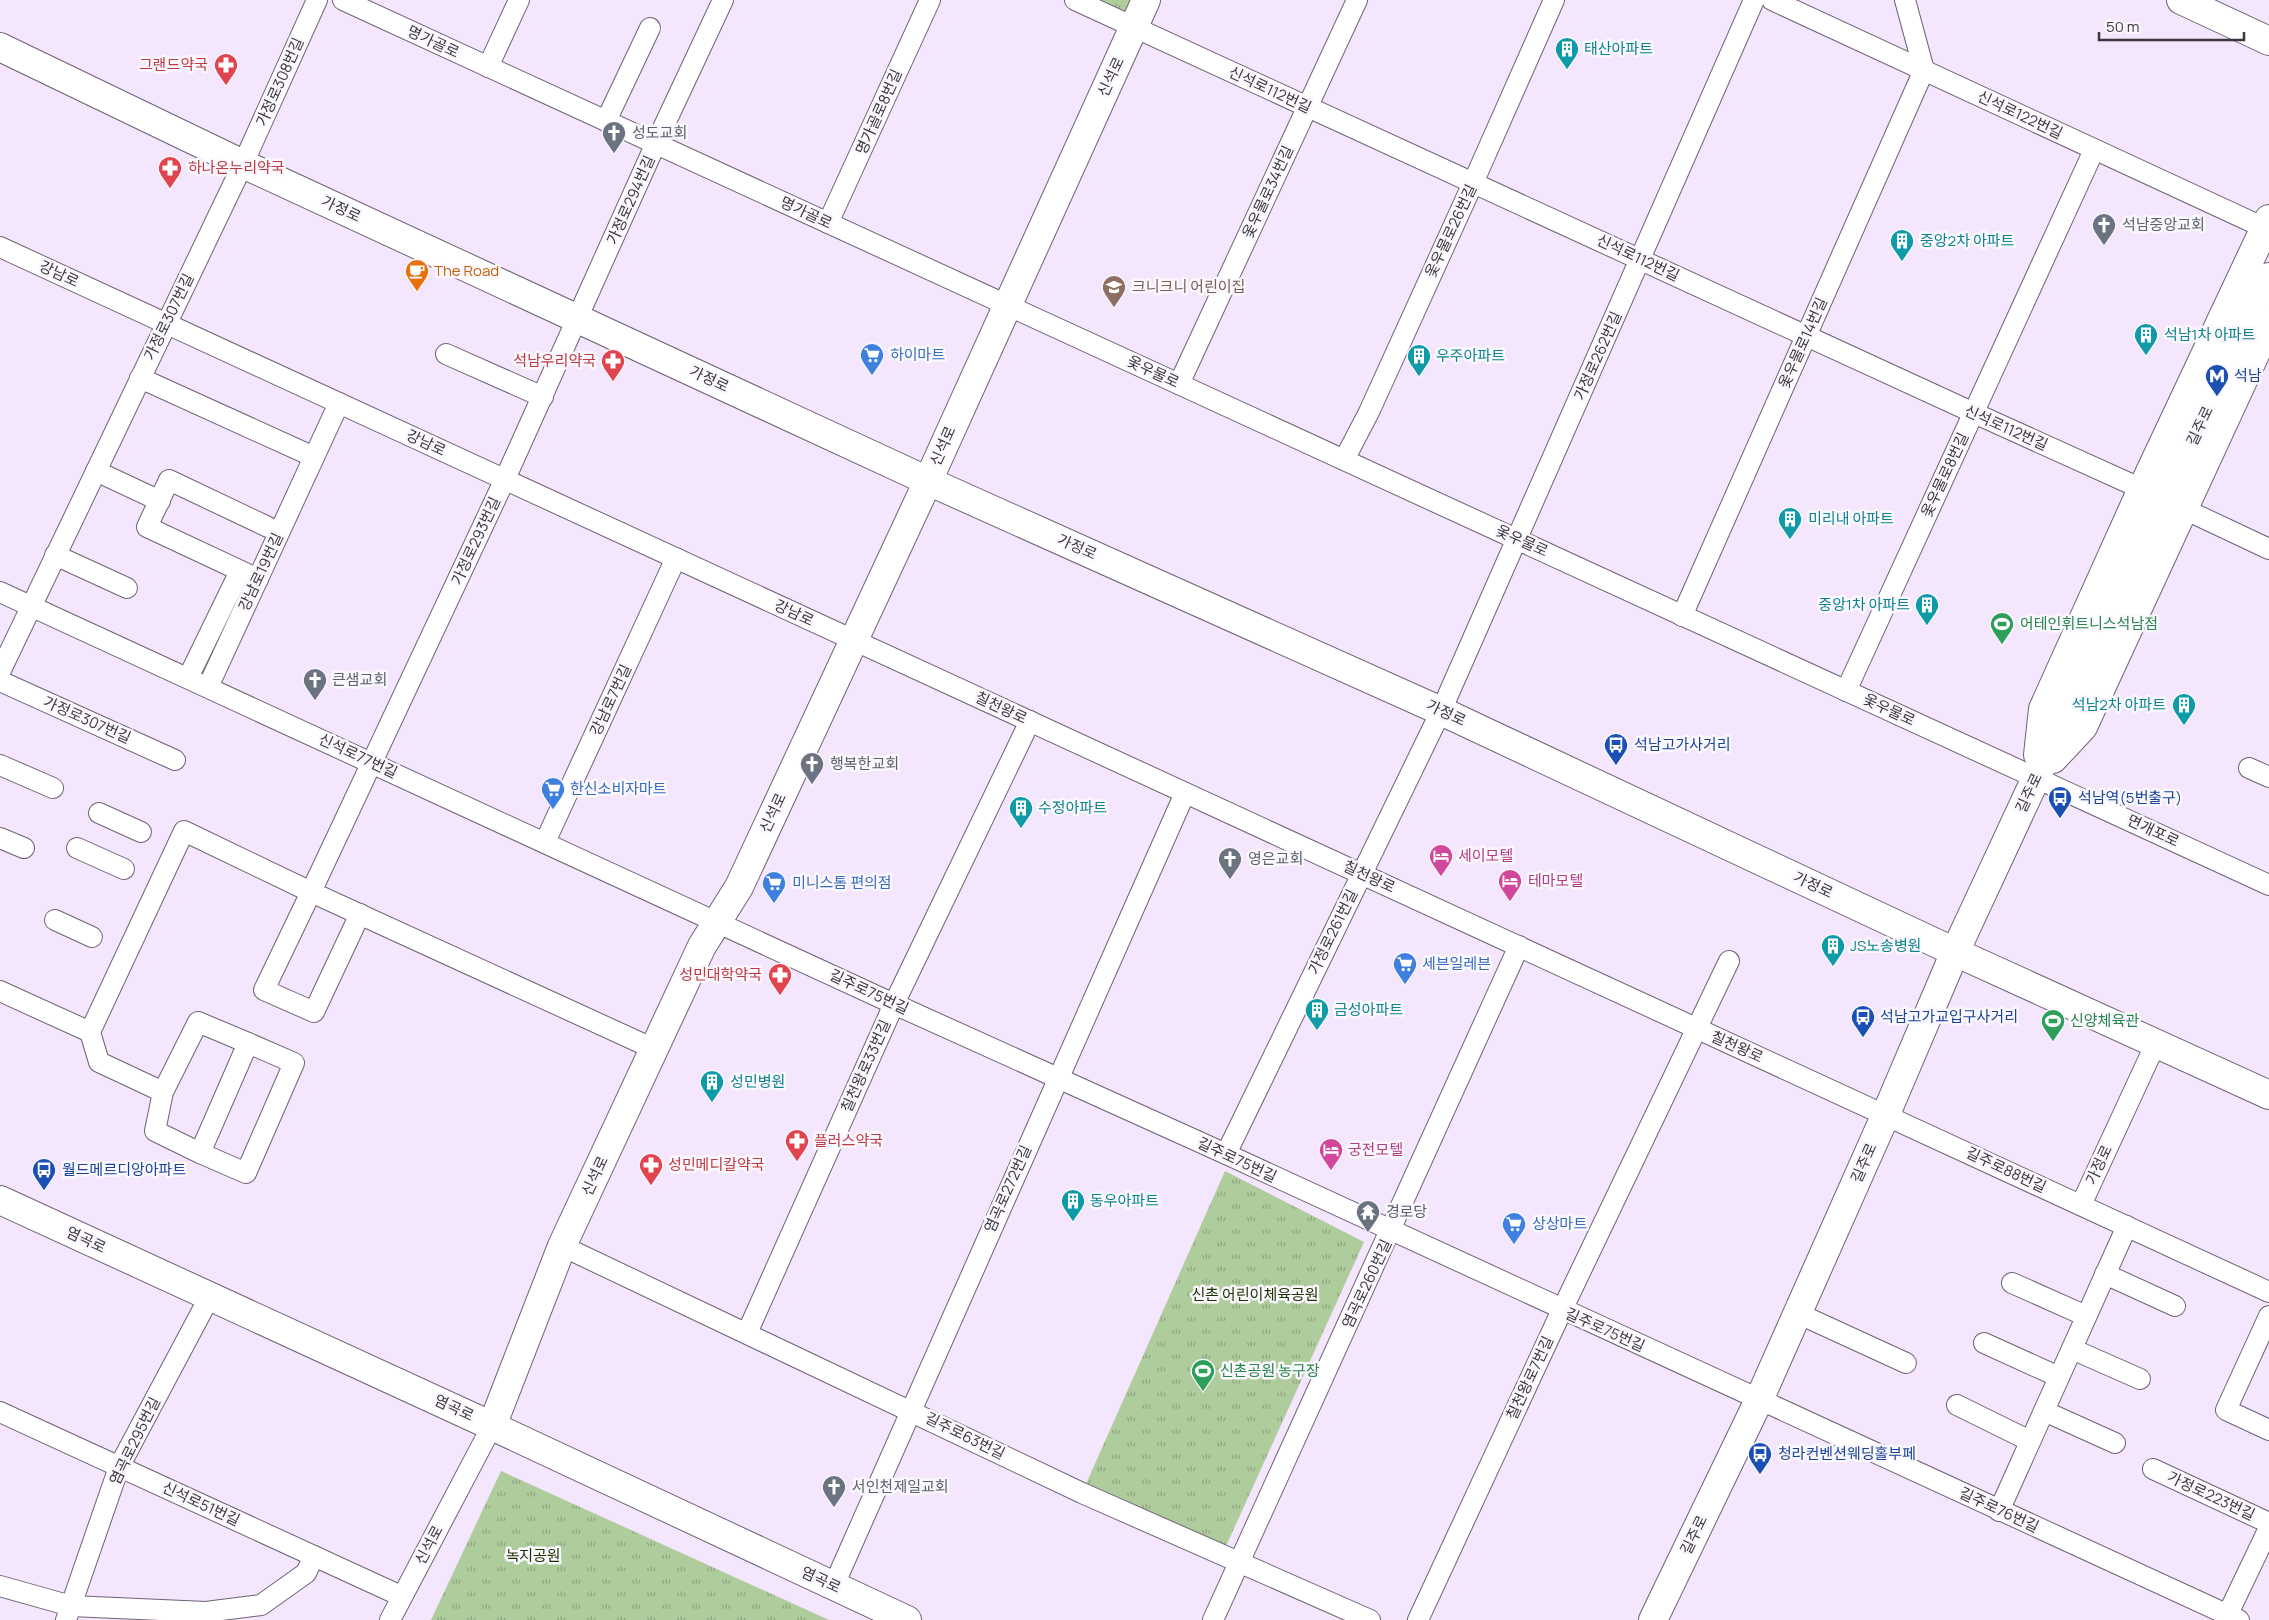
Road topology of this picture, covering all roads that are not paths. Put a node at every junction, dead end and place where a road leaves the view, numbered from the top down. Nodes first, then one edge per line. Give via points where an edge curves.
1 (317, 0) edge
2 (342, 0) edge
3 (519, 0) edge
4 (723, 0) edge
5 (930, 0) edge
6 (1075, 0) edge
7 (1146, 0) edge
8 (1357, 0) edge
9 (1554, 0) edge
10 (1754, 0) edge
11 (1772, 0) edge
12 (1905, 0) edge
13 (2181, 0) edge
14 (1134, 27) junction
15 (650, 28) dead end
16 (2269, 40) edge
17 (0, 47) edge
18 (488, 67) junction
19 (1924, 70) junction
20 (1307, 107) junction
21 (606, 121) junction
22 (656, 143) junction
23 (2094, 150) junction
24 (243, 164) junction
25 (1473, 184) junction
26 (828, 223) junction
27 (2268, 226) edge
28 (0, 247) edge
29 (1641, 259) junction
30 (2269, 277) edge
31 (1006, 305) junction
32 (579, 319) junction
33 (166, 323) junction
34 (2269, 324) edge
35 (1806, 336) junction
36 (446, 354) dead end
37 (140, 378) junction
38 (1179, 384) junction
39 (543, 398) junction
40 (339, 403) junction
41 (1974, 413) junction
42 (314, 457) junction
43 (1344, 460) junction
44 (96, 471) junction
45 (505, 479) junction
46 (928, 481) junction
47 (2142, 489) junction
48 (160, 501) junction
49 (2184, 509) junction
50 (268, 526) dead end
51 (1518, 538) junction
52 (2269, 549) edge
53 (55, 555) junction
54 (676, 558) junction
55 (249, 575) junction
56 (126, 588) dead end
57 (0, 592) edge
58 (31, 606) junction
59 (1682, 616) junction
60 (853, 640) junction
61 (0, 672) edge
62 (188, 678) junction
63 (0, 681) edge
64 (208, 687) junction
65 (1846, 691) junction
66 (1441, 711) junction
67 (1030, 721) junction
68 (175, 760) dead end
69 (374, 763) junction
70 (0, 765) edge
71 (2249, 768) dead end
72 (2269, 777) edge
73 (2036, 778) junction
74 (53, 788) dead end
75 (1185, 793) junction
76 (99, 813) dead end
77 (141, 832) dead end
78 (0, 838) edge
79 (545, 842) junction
80 (24, 848) dead end
81 (77, 848) dead end
82 (124, 869) dead end
83 (1362, 874) junction
84 (2269, 885) edge
85 (312, 892) junction
86 (360, 914) junction
87 (55, 920) dead end
88 (716, 921) junction
89 (92, 937) dead end
90 (1519, 946) junction
91 (1955, 952) junction
92 (1729, 961) dead end
93 (0, 991) edge
94 (894, 1004) junction
95 (1697, 1029) junction
96 (90, 1032) junction
97 (248, 1043) junction
98 (2156, 1043) junction
99 (654, 1049) junction
100 (1057, 1078) junction
101 (163, 1092) junction
102 (2269, 1095) edge
103 (1886, 1114) junction
104 (200, 1153) junction
105 (1226, 1154) junction
106 (0, 1200) edge
107 (2081, 1204) junction
108 (2127, 1226) junction
109 (1391, 1232) junction
110 (562, 1246) junction
111 (2105, 1274) junction
112 (2012, 1283) dead end
113 (2269, 1292) edge
114 (210, 1296) junction
115 (2175, 1306) dead end
116 (1562, 1310) junction
117 (1797, 1313) junction
118 (2086, 1316) junction
119 (2269, 1316) edge
120 (748, 1334) junction
121 (1984, 1343) dead end
122 (2072, 1349) junction
123 (1906, 1363) dead end
124 (2059, 1377) junction
125 (2140, 1379) dead end
126 (1759, 1400) junction
127 (1957, 1406) dead end
128 (910, 1410) junction
129 (2044, 1411) junction
130 (0, 1412) edge
131 (492, 1426) junction
132 (2269, 1430) edge
133 (2030, 1441) junction
134 (2115, 1443) dead end
135 (119, 1467) junction
136 (2153, 1469) dead end
137 (1999, 1511) junction
138 (2269, 1523) edge
139 (2269, 1528) edge
140 (314, 1556) junction
141 (1238, 1562) junction
142 (0, 1586) edge
143 (834, 1586) junction
144 (401, 1596) junction
145 (68, 1613) edge
146 (2230, 1619) edge
147 (390, 1620) edge
148 (907, 1620) edge
149 (1212, 1620) edge
150 (1370, 1620) edge
151 (1418, 1620) edge
152 (1653, 1620) edge

1 - 24 street, 가정로308번길
2 - 18 street, 명가골로
3 - 18 street
4 - 22 street, 가정로294번길
5 - 26 street, 명가골로8번길
6 - 14 street, 신석로112번길
7 - 14 street, 신석로
8 - 20 street, 옻우물로34번길
9 - 25 street, 옻우물로26번길
10 - 29 street, 가정로262번길
11 - 19 street, 신석로122번길
12 - 19 street
13 - 16 street
14 - 20 street, 신석로112번길
14 - 31 street, 신석로
15 - 21 street
17 - 24 street, 가정로
18 - 21 street, 명가골로
19 - 23 street, 신석로122번길
19 - 35 street, 옻우물로14번길
20 - 25 street, 신석로112번길
20 - 38 street, 옻우물로34번길
21 - 22 street, 명가골로
22 - 26 street, 명가골로
22 - 32 street, 가정로294번길
23 - 27 street, 신석로122번길
23 - 41 street, 옻우물로8번길
24 - 32 street, 가정로
24 - 33 street, 가정로307번길
25 - 29 street, 신석로112번길
25 - 43 street, 옻우물로26번길
26 - 31 street, 명가골로
27 - 47 street
28 - 33 street, 강남로
29 - 35 street, 신석로112번길
29 - 51 street, 가정로262번길
30 - 73 street, 길주로
31 - 38 street, 옻우물로
31 - 46 street, 신석로
32 - 39 street, 가정로293번길
32 - 46 street, 가정로
33 - 37 street, 가정로307번길
33 - 40 street, 강남로
34 - 49 street
35 - 41 street, 신석로112번길
35 - 59 street, 옻우물로14번길
36 - 39 street
37 - 42 street
37 - 44 street, 가정로307번길
38 - 43 street, 옻우물로
39 - 45 street, 가정로293번길
40 - 42 street, 강남로19번길
40 - 45 street, 강남로
41 - 47 street, 신석로112번길
41 - 65 street, 옻우물로8번길
42 - 55 street, 강남로19번길
43 - 51 street, 옻우물로
44 - 48 street
44 - 53 street, 가정로307번길
45 - 54 street, 강남로
45 - 69 street, 가정로293번길
46 - 60 street, 신석로
46 - 66 street, 가정로
47 - 73 street via 2043,709
48 - 50 street via 169,480
48 - 55 street via 147,528
49 - 52 street
49 - 73 street via 2083,727
51 - 59 street, 옻우물로
51 - 66 street, 가정로262번길
53 - 56 street
53 - 58 street, 가정로307번길
54 - 60 street, 강남로
54 - 79 street, 강남로7번길
55 - 62 street
55 - 64 street, 강남로19번길
57 - 58 street, 신석로77번길
58 - 61 street, 가정로307번길
58 - 62 street, 신석로77번길
59 - 65 street, 옻우물로
60 - 67 street, 칠천왕로
60 - 88 street, 신석로 via 739,887
62 - 64 street, 신석로77번길
63 - 68 street, 가정로307번길
64 - 69 street, 신석로77번길
65 - 73 street, 옻우물로
66 - 83 street, 가정로261번길
66 - 91 street, 가정로
67 - 75 street, 칠천왕로
67 - 94 street, 칠천왕로33번길
69 - 79 street, 신석로77번길
69 - 85 street, 가정로293번길
70 - 74 street
71 - 72 street
73 - 84 street, 면개포로
73 - 91 street, 길주로
75 - 83 street, 칠천왕로
75 - 100 street, 염곡로272번길
76 - 77 street
78 - 80 street
79 - 88 street, 신석로77번길
81 - 82 street
83 - 90 street, 칠천왕로
83 - 105 street, 가정로261번길
85 - 86 street
85 - 86 street, 가정로293번길 via 264,990 314,1012
85 - 96 street via 184,831
86 - 99 street
87 - 89 street
88 - 94 street, 길주로75번길
88 - 99 street, 신석로
90 - 95 street, 칠천왕로
90 - 109 street, 염곡로260번길
91 - 98 street, 가정로
91 - 103 street, 길주로
92 - 95 street, 칠천왕로7번길
93 - 96 street
94 - 100 street, 길주로75번길
94 - 120 street, 칠천왕로33번길
95 - 103 street, 칠천왕로
95 - 116 street, 칠천왕로7번길
96 - 101 street via 99,1062
97 - 101 street via 198,1022
97 - 104 street
97 - 104 street via 294,1063 246,1173
98 - 102 street, 가정로
98 - 107 street, 가정로
99 - 110 street, 신석로
100 - 105 street, 길주로75번길
100 - 128 street, 염곡로272번길
101 - 104 street via 155,1131
103 - 107 street, 길주로88번길
103 - 117 street, 길주로
105 - 109 street, 길주로75번길
106 - 114 street, 염곡로
107 - 108 street, 길주로88번길
108 - 111 street
108 - 113 street, 길주로88번길
109 - 116 street, 길주로75번길
109 - 141 street, 염곡로260번길
110 - 120 street, 길주로63번길
110 - 131 street, 신석로
111 - 115 street
111 - 118 street
112 - 118 street
114 - 131 street, 염곡로
114 - 135 street, 염곡로295번길
116 - 126 street, 길주로75번길
116 - 151 street, 칠천왕로7번길
117 - 123 street
117 - 126 street, 길주로
118 - 122 street
119 - 132 street via 2226,1410
120 - 128 street, 길주로63번길
121 - 124 street
122 - 124 street
122 - 125 street
124 - 129 street
126 - 137 street, 길주로76번길
126 - 152 street, 길주로
127 - 133 street
128 - 141 street, 길주로63번길 via 1082,1493
128 - 143 street, 염곡로272번길
129 - 133 street
129 - 134 street
130 - 135 street, 신석로51번길
131 - 143 street, 염곡로
131 - 144 street, 신석로
133 - 137 street
135 - 140 street, 신석로51번길
135 - 145 street, 염곡로295번길
136 - 138 street, 가정로223번길
137 - 146 street, 길주로76번길
139 - 146 street, 가정로223번길
140 - 144 street, 신석로51번길
140 - 145 street via 306,1573 261,1606 206,1612
141 - 149 street, 염곡로260번길
141 - 150 street, 길주로63번길
142 - 145 street
143 - 148 street, 염곡로
144 - 147 street, 신석로

